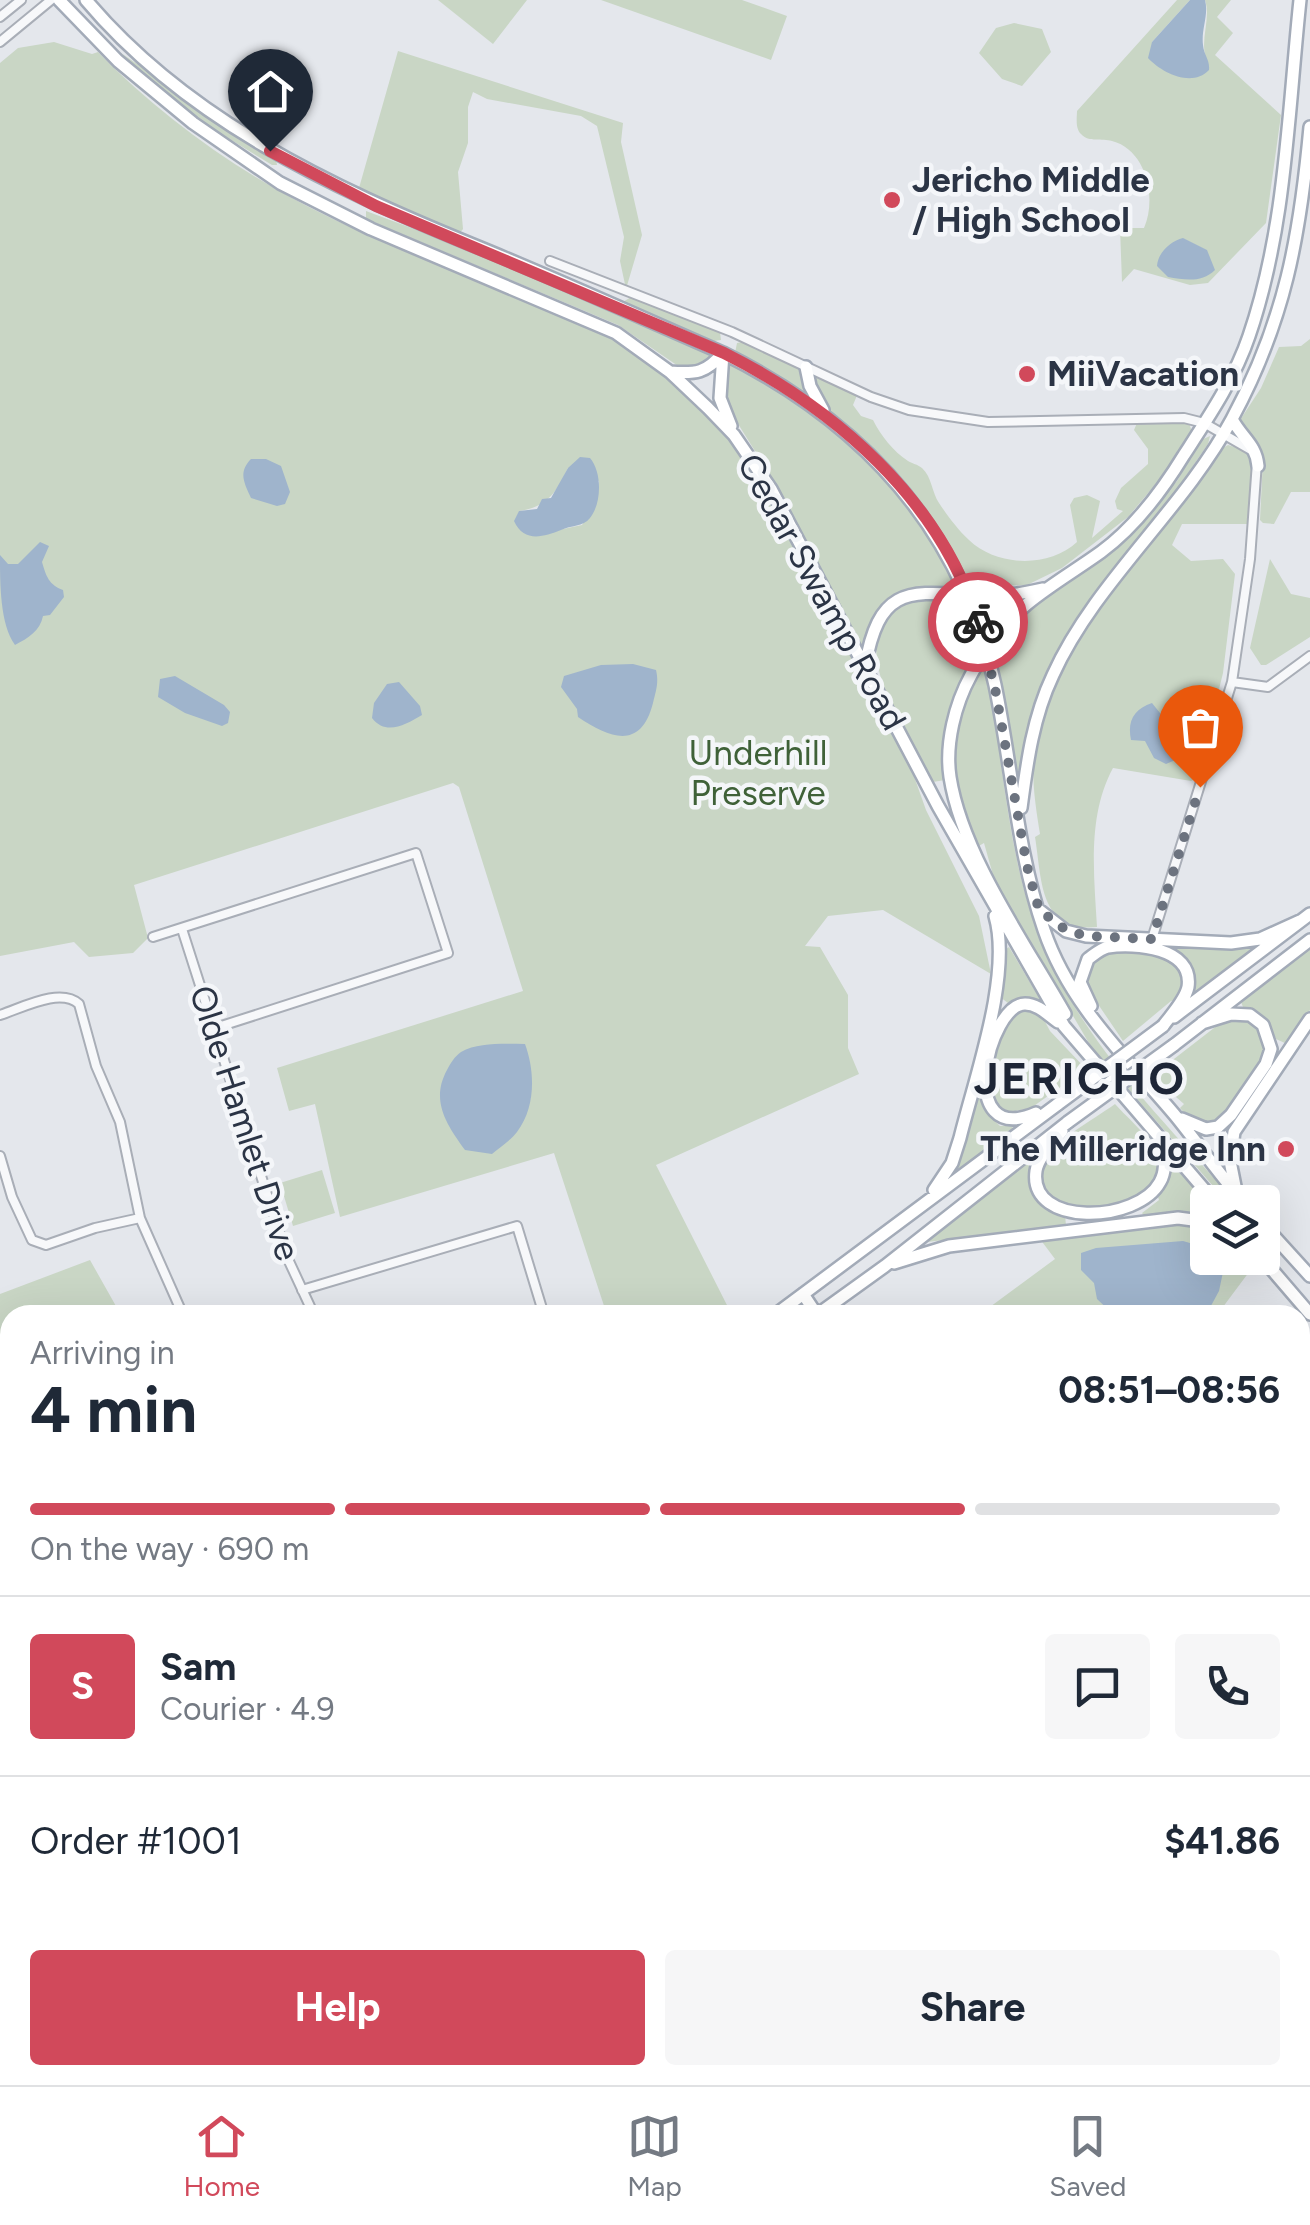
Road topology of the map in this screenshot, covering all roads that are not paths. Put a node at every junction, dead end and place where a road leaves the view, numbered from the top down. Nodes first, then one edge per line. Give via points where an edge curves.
1 (21, 0) edge
2 (51, 0) edge
3 (59, 0) edge
4 (86, 0) edge
5 (1300, 0) edge
6 (0, 17) edge
7 (0, 42) edge
8 (1288, 122) junction
9 (1310, 125) edge
10 (550, 261) dead end
11 (634, 292) junction
12 (606, 303) junction
13 (732, 332) junction
14 (724, 353) junction
15 (806, 367) junction
16 (670, 372) junction
17 (1232, 419) junction
18 (831, 421) junction
19 (1204, 423) junction
20 (1224, 433) junction
21 (734, 435) junction
22 (1258, 466) junction
23 (1047, 588) junction
24 (966, 594) junction
25 (986, 646) junction
26 (1310, 656) edge
27 (865, 667) junction
28 (1232, 682) junction
29 (1019, 817) junction
30 (990, 897) junction
31 (1039, 910) junction
32 (1306, 917) edge
33 (182, 929) junction
34 (153, 937) dead end
35 (1152, 939) junction
36 (1310, 940) edge
37 (0, 1015) edge
38 (1310, 1019) edge
39 (1202, 1023) junction
40 (1064, 1026) junction
41 (1162, 1026) junction
42 (212, 1029) junction
43 (1102, 1032) junction
44 (1111, 1085) junction
45 (1058, 1104) junction
46 (1174, 1114) junction
47 (1068, 1122) junction
48 (1163, 1143) junction
49 (0, 1156) edge
50 (1200, 1185) edge
51 (1230, 1185) edge
52 (1237, 1185) edge
53 (929, 1197) junction
54 (140, 1218) junction
55 (1190, 1220) edge
56 (1280, 1243) edge
57 (886, 1266) junction
58 (1277, 1275) edge
59 (1310, 1276) edge
60 (302, 1290) junction
61 (803, 1294) junction
62 (179, 1305) edge
63 (309, 1305) edge
64 (541, 1305) edge
65 (788, 1305) edge
66 (810, 1305) edge
67 (831, 1305) edge
68 (1302, 1305) edge

1 - 6 street
2 - 7 street
3 - 16 main road, Cedar Swamp Road via 193,123 280,182 371,230 595,322
4 - 12 main road via 146,60 280,157 376,206
5 - 8 main road
8 - 9 main road
8 - 19 main road via 1278,220 1248,338
9 - 17 main road via 1285,296
10 - 11 street
11 - 12 street
11 - 13 street
12 - 14 main road
13 - 14 street
13 - 15 street
14 - 16 main road via 709,370
14 - 18 main road
14 - 21 main road via 720,398
15 - 18 main road
15 - 19 street via 889,405 949,418
16 - 21 main road, Cedar Swamp Road
17 - 20 main road
17 - 22 main road via 1255,446
18 - 24 main road via 911,499
19 - 20 street
19 - 23 main road via 1136,519
20 - 22 street via 1250,449
20 - 29 main road via 1065,650 1035,722
21 - 27 main road, Cedar Swamp Road via 771,489
22 - 28 street
23 - 24 main road
23 - 25 main road
24 - 25 main road
24 - 27 main road via 922,592 896,602 875,624
25 - 29 main road
25 - 44 main road via 952,727 949,773 958,812 1001,902
26 - 28 street via 1268,686
27 - 30 main road, Cedar Swamp Road
28 - 35 street
29 - 31 main road
30 - 40 main road, Cedar Swamp Road
30 - 53 main road via 1000,976 956,1151
31 - 35 main road via 1086,936
31 - 43 main road via 1065,979
32 - 35 main road via 1231,943
32 - 41 main road
33 - 34 street
33 - 42 street, Olde Hamlet Drive
33 - 42 street via 416,853 448,953
36 - 39 main road
37 - 54 street via 57,997 80,1004 120,1122
38 - 52 main road via 1234,1132 1230,1161
39 - 46 main road via 1250,1014 1269,1035 1270,1056 1218,1127 1206,1130
39 - 47 main road, bridge
40 - 44 main road, Cedar Swamp Road
40 - 45 main road via 1035,1005 1008,1010 984,1086 1000,1117 1022,1119
41 - 43 main road via 1188,986 1179,960 1163,951 1109,947 1088,959 1080,982
41 - 45 main road, bridge
42 - 60 street, Olde Hamlet Drive
43 - 46 main road
44 - 48 main road
45 - 53 main road
46 - 51 main road
47 - 48 main road via 1036,1176 1049,1200 1071,1212 1111,1213 1143,1200 1160,1182
47 - 57 main road
48 - 50 main road
49 - 54 street via 12,1198 38,1243
53 - 61 main road
54 - 62 street
55 - 57 main road via 949,1246
56 - 59 main road
57 - 67 main road
58 - 68 main road
60 - 63 street, Olde Hamlet Drive
60 - 64 street via 517,1226
61 - 65 main road
61 - 66 main road

